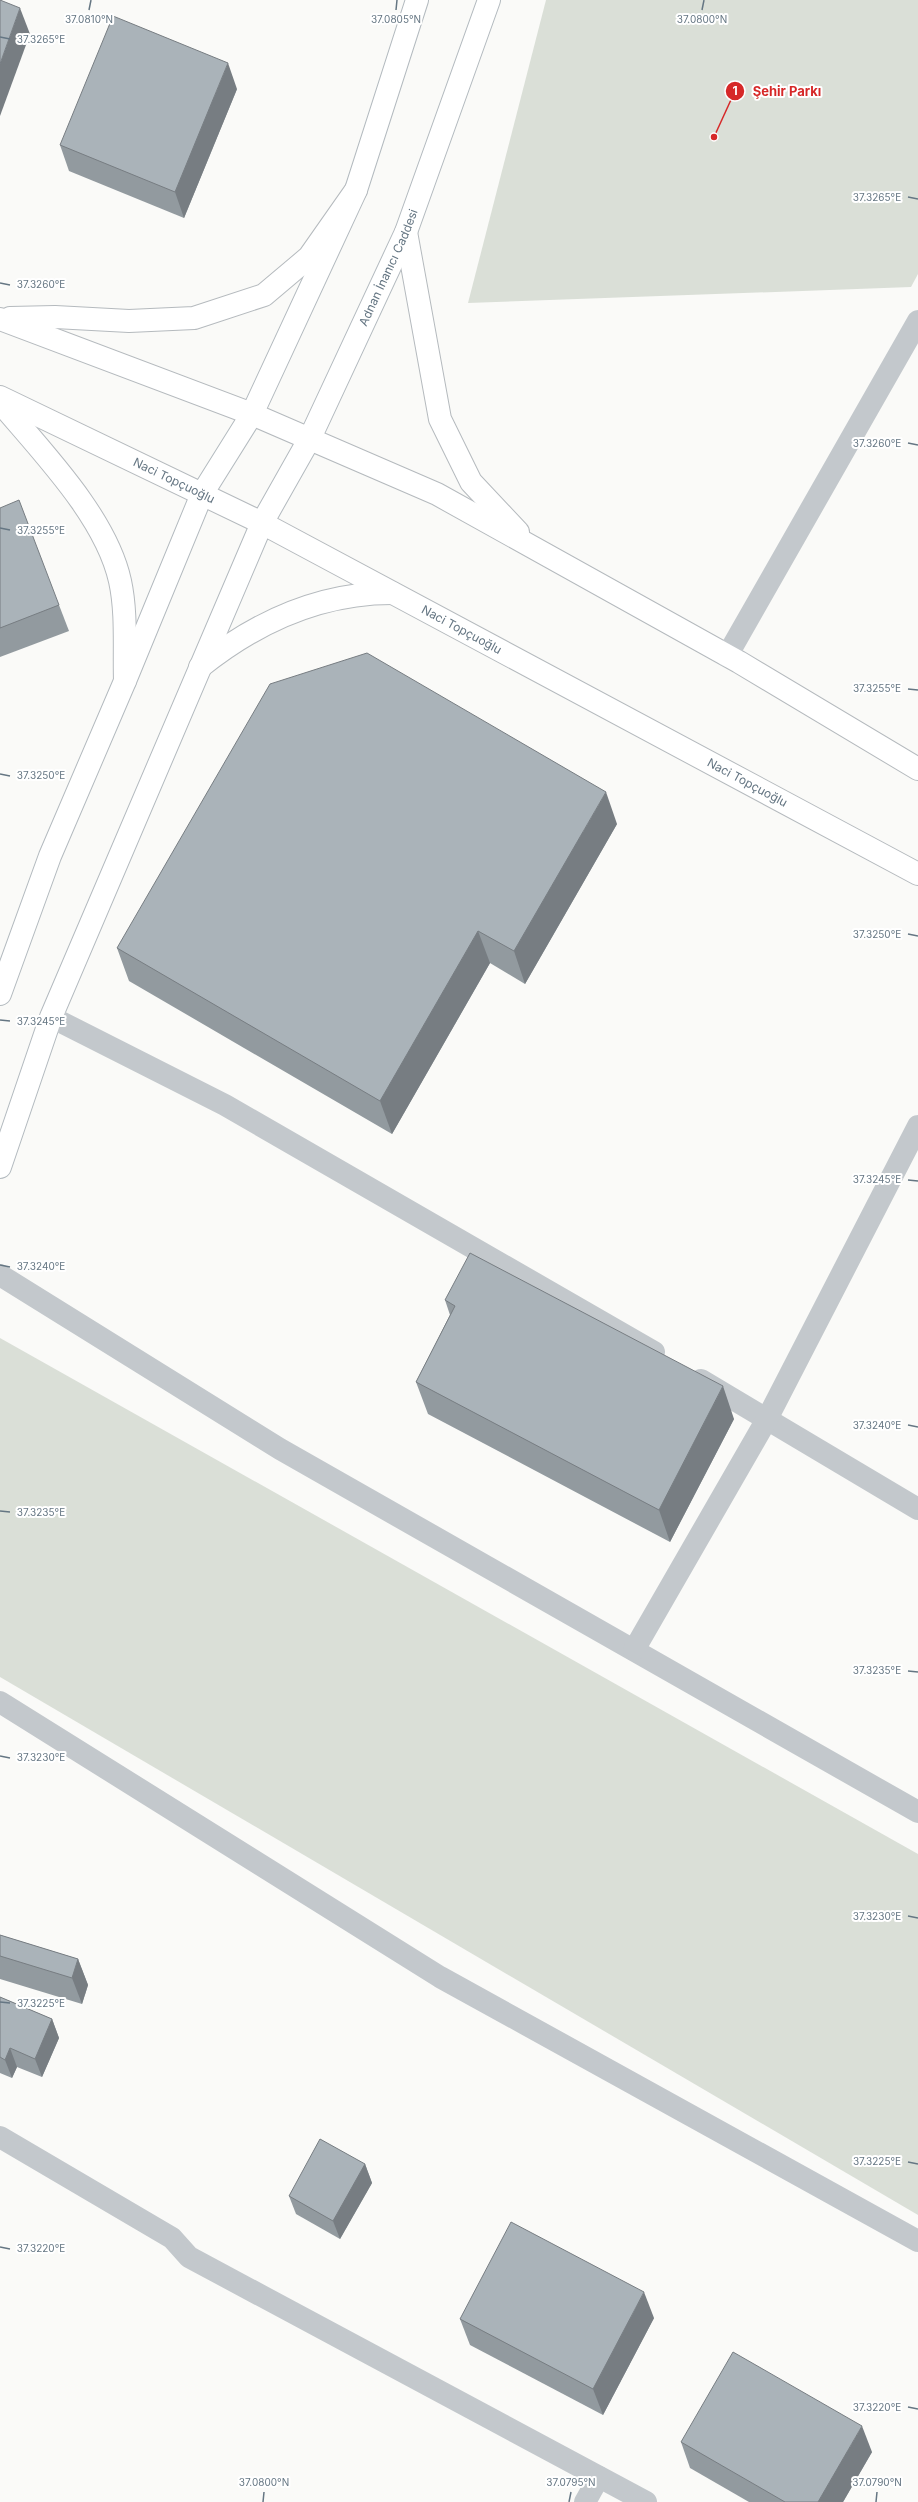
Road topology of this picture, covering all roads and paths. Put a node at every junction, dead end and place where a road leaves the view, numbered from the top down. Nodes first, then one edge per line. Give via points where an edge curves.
1 (417, 0) edge
2 (489, 0) edge
3 (356, 190) junction
4 (406, 232) junction
5 (0, 318) edge
6 (918, 321) edge
7 (0, 397) edge
8 (0, 402) edge
9 (252, 414) junction
10 (310, 438) junction
11 (202, 494) junction
12 (262, 522) junction
13 (534, 548) junction
14 (393, 593) junction
15 (727, 656) junction
16 (200, 667) junction
17 (125, 681) junction
18 (918, 769) edge
19 (918, 874) edge
20 (0, 993) edge
21 (51, 1017) junction
22 (918, 1126) edge
23 (0, 1167) edge
24 (0, 1275) edge
25 (767, 1419) junction
26 (918, 1509) edge
27 (634, 1650) junction
28 (0, 1702) edge
29 (918, 1812) edge
30 (0, 2137) edge
31 (918, 2241) edge
32 (599, 2477) junction
33 (585, 2502) edge
34 (646, 2502) edge

1 - 3 main road
2 - 4 main road, Adnan İnanıcı Caddesi
3 - 5 main road via 309,257 264,295 194,318 129,321 55,317
3 - 9 main road
4 - 10 main road, Adnan İnanıcı Caddesi
4 - 13 main road via 440,420 471,482
5 - 9 main road
6 - 15 street
7 - 11 main road, Naci Topçuoğlu
8 - 17 main road via 64,478 112,554 120,580 123,608
9 - 10 main road
9 - 11 main road
10 - 12 main road, Adnan İnanıcı Caddesi
10 - 13 main road via 437,494
11 - 12 main road, Naci Topçuoğlu
11 - 17 main road
12 - 14 main road, Naci Topçuoğlu
12 - 16 main road, Adnan İnanıcı Caddesi
13 - 15 main road
14 - 16 main road via 336,598 280,615 230,643
14 - 19 main road, Naci Topçuoğlu
15 - 18 main road
16 - 21 main road, Adnan İnanıcı Caddesi
17 - 20 main road via 50,856
21 - 23 main road, Adnan İnanıcı Caddesi
21 - 25 street via 224,1105 561,1297
22 - 25 street
24 - 27 street via 280,1449
25 - 26 street
25 - 27 street
27 - 29 street
28 - 31 street via 440,1977
30 - 32 street via 172,2238 189,2257
32 - 33 street
32 - 34 street

